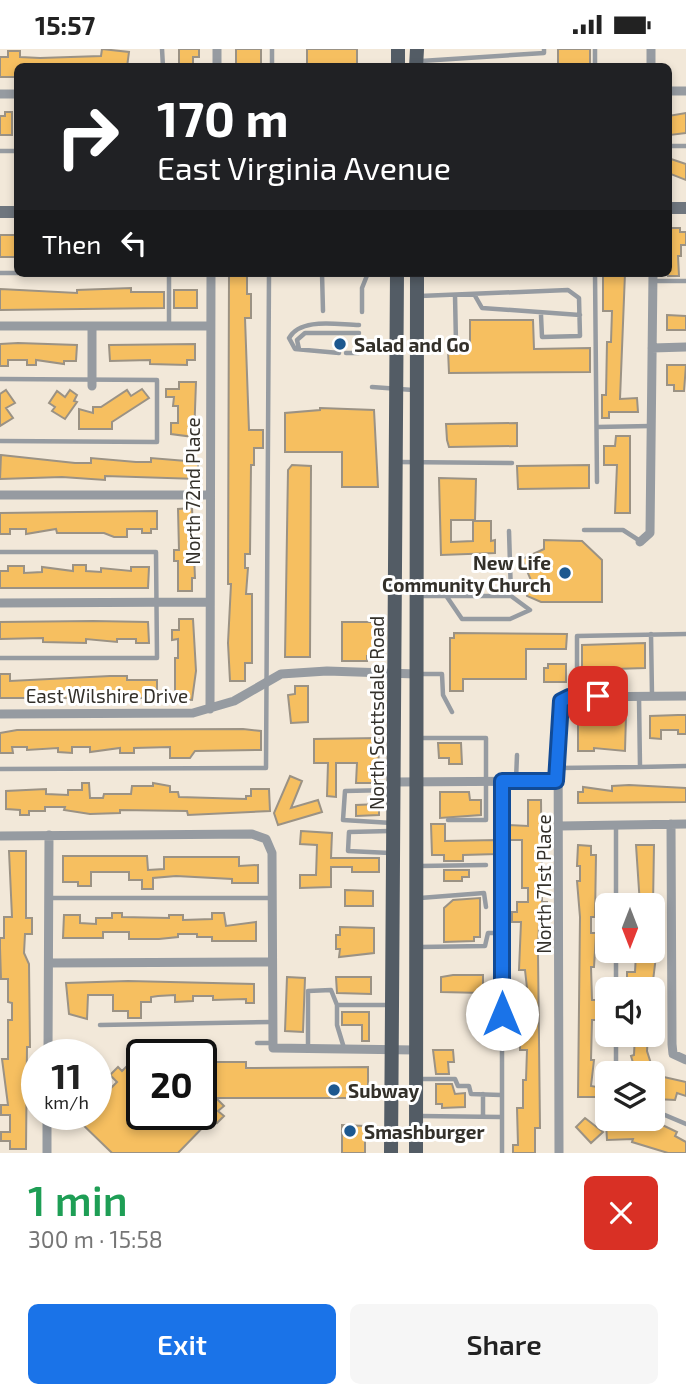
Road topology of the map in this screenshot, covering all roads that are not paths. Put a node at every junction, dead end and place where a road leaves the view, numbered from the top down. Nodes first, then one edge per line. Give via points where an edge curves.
1 (544, 49) edge
2 (416, 59) edge
3 (169, 277) edge
4 (211, 277) edge
5 (269, 277) edge
6 (321, 277) edge
7 (367, 277) edge
8 (397, 277) edge
9 (417, 277) edge
10 (595, 277) edge
11 (652, 277) edge
12 (686, 281) edge
13 (474, 294) junction
14 (455, 295) junction
15 (417, 296) junction
16 (323, 311) dead end
17 (362, 312) dead end
18 (541, 315) junction
19 (580, 315) junction
20 (359, 325) dead end
21 (0, 326) edge
22 (92, 326) junction
23 (169, 326) junction
24 (210, 326) junction
25 (359, 333) dead end
26 (456, 344) dead end
27 (652, 348) junction
28 (686, 348) edge
29 (299, 350) junction
30 (339, 353) dead end
31 (346, 353) dead end
32 (359, 353) dead end
33 (0, 379) edge
34 (92, 383) junction
35 (372, 387) dead end
36 (396, 389) junction
37 (417, 391) junction
38 (652, 426) junction
39 (597, 427) junction
40 (0, 441) edge
41 (396, 462) junction
42 (417, 462) junction
43 (512, 463) dead end
44 (597, 482) dead end
45 (0, 495) edge
46 (209, 495) junction
47 (509, 530) dead end
48 (584, 530) dead end
49 (640, 542) joint
50 (0, 552) edge
51 (416, 596) junction
52 (447, 596) junction
53 (511, 596) junction
54 (209, 602) junction
55 (0, 603) edge
56 (158, 603) junction
57 (651, 634) junction
58 (686, 634) edge
59 (0, 658) edge
60 (396, 671) junction
61 (416, 674) junction
62 (267, 680) junction
63 (639, 696) junction
64 (652, 696) junction
65 (686, 696) edge
66 (577, 697) junction
67 (210, 709) junction
68 (452, 712) dead end
69 (0, 714) edge
70 (415, 738) junction
71 (517, 755) dead end
72 (640, 767) junction
73 (686, 767) edge
74 (556, 768) junction
75 (0, 769) edge
76 (502, 781) junction
77 (516, 781) junction
78 (556, 781) junction
79 (415, 782) junction
80 (487, 782) junction
81 (394, 786) junction
82 (448, 820) dead end
83 (671, 824) junction
84 (686, 824) edge
85 (616, 825) junction
86 (560, 826) junction
87 (394, 827) junction
88 (48, 835) junction
89 (0, 836) edge
90 (394, 853) junction
91 (486, 865) dead end
92 (415, 866) junction
93 (616, 893) edge
94 (48, 898) junction
95 (271, 898) junction
96 (415, 899) junction
97 (485, 907) dead end
98 (502, 933) junction
99 (415, 947) junction
100 (271, 962) junction
101 (48, 963) junction
102 (337, 1005) junction
103 (394, 1005) junction
104 (271, 1022) junction
105 (100, 1025) dead end
106 (48, 1039) edge
107 (257, 1043) dead end
108 (272, 1046) junction
109 (344, 1048) junction
110 (308, 1049) junction
111 (394, 1049) junction
112 (415, 1050) junction
113 (686, 1060) edge
114 (415, 1079) junction
115 (483, 1094) junction
116 (501, 1095) junction
117 (392, 1105) junction
118 (415, 1110) junction
119 (665, 1114) edge
120 (483, 1117) junction
121 (501, 1117) junction
122 (686, 1124) edge
123 (47, 1130) edge
124 (47, 1153) edge
125 (391, 1153) edge
126 (416, 1153) edge
127 (502, 1153) edge
128 (559, 1153) edge

1 - 2 lane via 544,53
3 - 23 lane
4 - 24 street, North 72nd Place
5 - 62 lane
6 - 16 lane
7 - 17 lane
8 - 36 main road, North Scottsdale Road
9 - 15 main road, North Scottsdale Road
10 - 39 lane
11 - 12 lane
11 - 27 street
13 - 14 lane
13 - 18 lane via 482,308
13 - 19 lane via 568,290 579,298
14 - 15 lane
14 - 26 lane
15 - 37 main road, North Scottsdale Road
18 - 19 lane
18 - 19 lane via 542,337 578,337
20 - 29 lane via 298,328 289,338 290,345
21 - 22 street
22 - 23 street
22 - 34 street
23 - 24 street
24 - 46 street, North 72nd Place
25 - 29 lane via 305,333 297,340
27 - 28 street
27 - 38 street
29 - 30 lane
31 - 32 lane
33 - 34 lane
34 - 40 lane via 157,380 157,442
35 - 36 lane
36 - 37 lane
36 - 41 main road, North Scottsdale Road
37 - 42 main road, North Scottsdale Road
38 - 39 lane
38 - 49 street via 650,533
39 - 44 lane
41 - 42 lane
41 - 60 main road, North Scottsdale Road
42 - 43 lane
42 - 51 main road, North Scottsdale Road
45 - 46 street
46 - 54 street, North 72nd Place
47 - 53 lane
48 - 49 lane via 623,530
50 - 56 lane via 156,552
51 - 52 lane
51 - 61 main road, North Scottsdale Road
52 - 53 lane
52 - 53 lane via 462,619 510,619 530,610
54 - 56 street
54 - 67 street, North 72nd Place
55 - 56 street
56 - 59 lane via 157,658
57 - 58 lane
57 - 64 lane
57 - 66 lane via 577,636
60 - 61 street, East Wilshire Drive
60 - 62 street, East Wilshire Drive via 302,672
60 - 81 main road, North Scottsdale Road
61 - 68 lane via 442,674 443,695
61 - 70 main road, North Scottsdale Road
62 - 67 street, East Wilshire Drive via 234,701
62 - 75 lane via 266,768
63 - 64 street
63 - 66 street
63 - 72 lane
64 - 65 street
66 - 74 street, North 71st Place via 561,701
67 - 69 street, East Wilshire Drive via 193,713
70 - 79 main road, North Scottsdale Road
70 - 80 lane via 486,739
71 - 77 lane
72 - 73 lane
72 - 74 lane
74 - 78 street, North 71st Place
76 - 77 street
76 - 80 street
76 - 98 lane
77 - 78 street
78 - 86 street, North 71st Place
79 - 80 street
79 - 81 street
79 - 92 main road, North Scottsdale Road
80 - 82 lane via 486,820
81 - 87 main road, North Scottsdale Road
81 - 87 lane via 345,791 344,821
83 - 84 street
83 - 85 street
83 - 113 street via 672,1044 673,1054
85 - 86 street
85 - 93 lane
86 - 128 street, North 71st Place
87 - 90 main road, North Scottsdale Road
87 - 90 lane via 349,832 348,851
88 - 89 street
88 - 94 street
88 - 95 street via 252,834 266,839 272,853
90 - 103 main road, North Scottsdale Road
91 - 92 lane
92 - 96 main road, North Scottsdale Road
94 - 95 lane
94 - 101 street
95 - 100 street
96 - 97 lane via 484,893
96 - 99 main road, North Scottsdale Road
98 - 99 lane via 487,934 485,946
98 - 116 lane
99 - 112 main road, North Scottsdale Road
100 - 101 street
100 - 104 street
101 - 106 street
102 - 103 lane
102 - 109 lane
102 - 110 lane via 331,991 308,991
103 - 111 main road, North Scottsdale Road
104 - 105 lane
104 - 108 street
107 - 108 lane
108 - 110 street
109 - 110 street
109 - 111 street
111 - 112 street
111 - 117 main road, North Scottsdale Road
112 - 114 main road, North Scottsdale Road
114 - 115 lane via 455,1079 458,1086 469,1086 470,1094
114 - 118 main road, North Scottsdale Road
115 - 116 lane
115 - 120 lane
116 - 121 lane
117 - 118 main road
117 - 125 main road, North Scottsdale Road
118 - 120 lane
118 - 126 main road, North Scottsdale Road
119 - 122 lane
120 - 121 lane
121 - 127 lane
123 - 124 street

